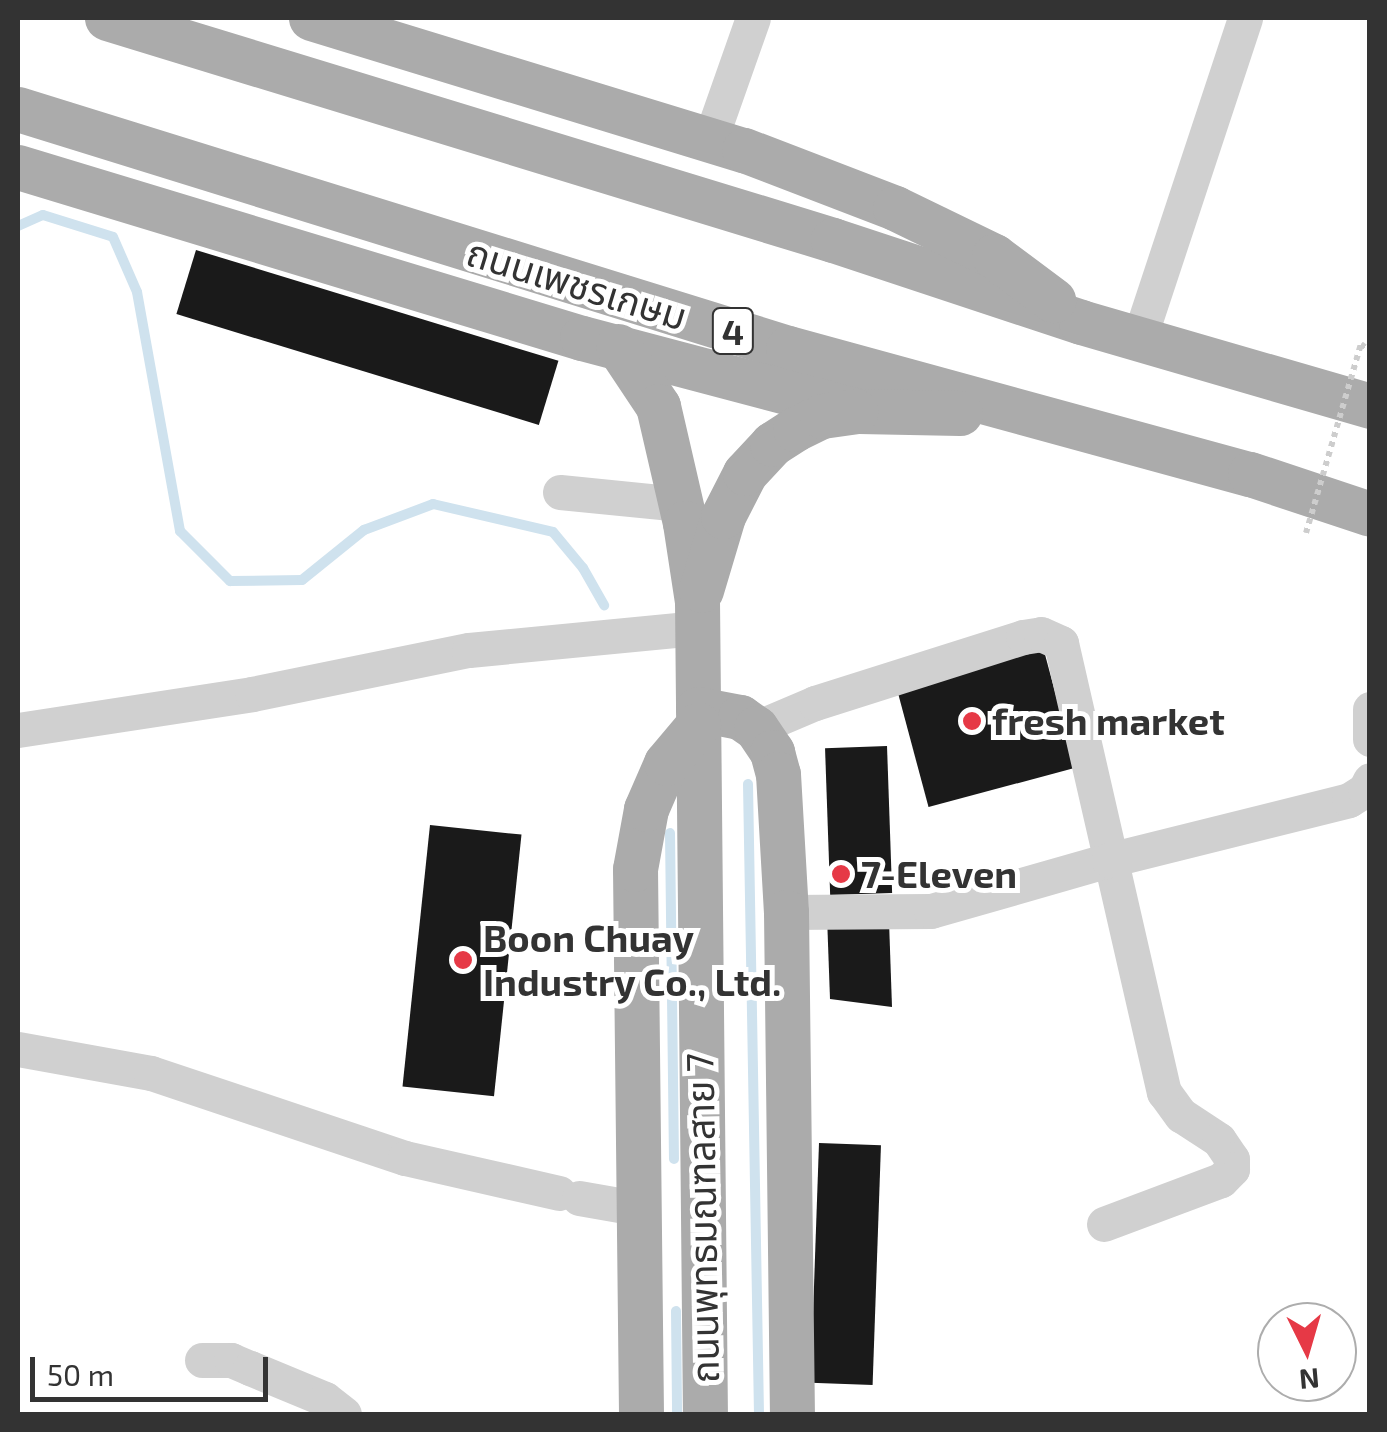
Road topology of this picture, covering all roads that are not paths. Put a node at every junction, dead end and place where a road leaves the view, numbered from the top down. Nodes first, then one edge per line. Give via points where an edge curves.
1 (311, 18) edge
2 (1245, 18) edge
3 (746, 19) edge
4 (126, 23) edge
5 (18, 109) edge
6 (427, 114) junction
7 (695, 135) junction
8 (18, 167) edge
9 (362, 219) junction
10 (1081, 322) junction
11 (1140, 339) junction
12 (600, 342) junction
13 (1370, 406) edge
14 (859, 411) junction
15 (1032, 414) junction
16 (560, 492) dead end
17 (681, 504) junction
18 (1370, 514) edge
19 (698, 615) junction
20 (1370, 708) edge
21 (698, 717) junction
22 (756, 728) junction
23 (18, 730) edge
24 (1370, 739) edge
25 (1370, 780) edge
26 (1109, 860) junction
27 (786, 912) junction
28 (18, 1049) edge
29 (1104, 1224) dead end
30 (636, 1225) junction
31 (702, 1243) junction
32 (202, 1360) dead end
33 (344, 1414) edge
34 (640, 1414) edge
35 (706, 1414) edge
36 (792, 1414) edge

1 - 7 main road
2 - 11 street
3 - 7 street
4 - 6 main road
5 - 9 main road, ถนนเพชรเกษม / 4
6 - 7 main road via 611,138
6 - 10 main road
7 - 10 main road via 895,208 994,256
8 - 12 main road
9 - 12 main road
9 - 15 main road, ถนนเพชรเกษม / 4
10 - 11 main road
11 - 13 main road
12 - 14 main road
12 - 17 main road, ถนนพุทธมณฑลสาย 7 via 658,406
14 - 15 main road
14 - 19 main road, ถนนพุทธมณฑลสาย 7 via 822,416 796,429 746,473 723,516
15 - 18 main road, ถนนเพชรเกษม / 4
16 - 17 street
17 - 19 main road, ถนนพุทธมณฑลสาย 7
19 - 21 main road, ถนนพุทธมณฑลสาย 7
19 - 23 street via 625,634 469,650 252,694
20 - 24 street
21 - 22 main road via 740,717
21 - 30 main road via 666,763 646,809 634,869
21 - 31 main road, ถนนพุทธมณฑลสาย 7
22 - 26 street via 1024,637 1054,637 1061,642
22 - 27 main road via 778,774
25 - 26 street via 1349,800
26 - 27 street via 915,914
26 - 29 street via 1164,1092 1181,1115 1219,1140 1232,1169 1221,1180
27 - 36 main road
28 - 30 street via 151,1073 406,1158 569,1196
30 - 31 main road
30 - 34 main road
31 - 35 main road, ถนนพุทธมณฑลสาย 7
32 - 33 street via 231,1360 325,1399

